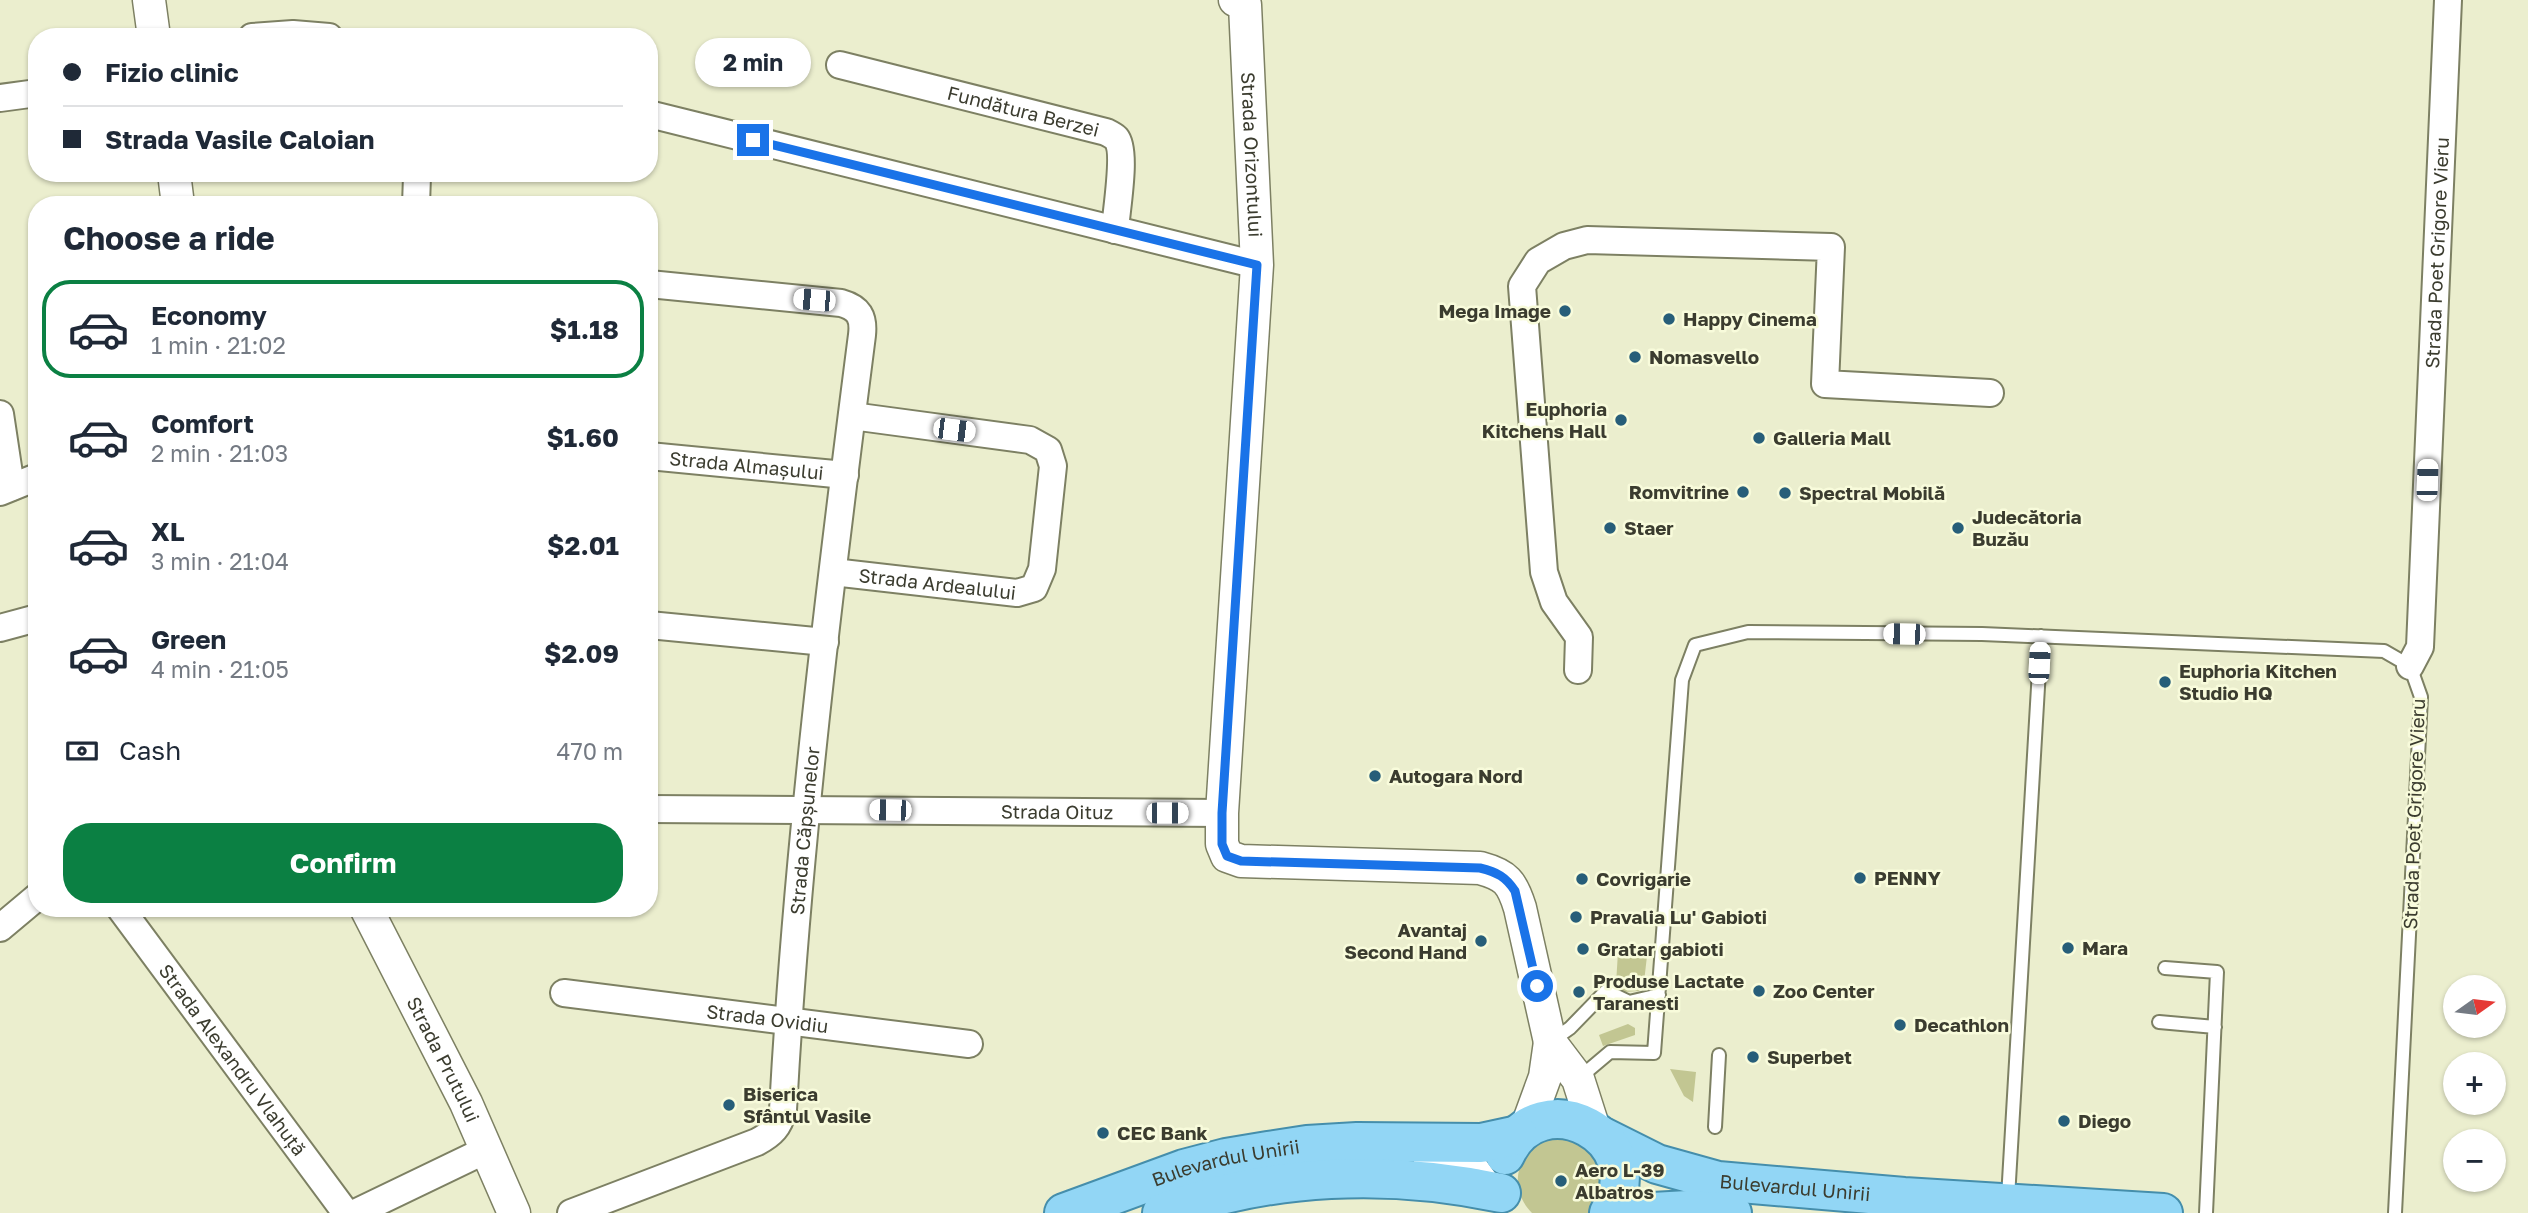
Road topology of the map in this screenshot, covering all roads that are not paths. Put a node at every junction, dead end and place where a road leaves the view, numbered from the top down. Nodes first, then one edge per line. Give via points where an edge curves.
1 (149, 0) edge
2 (2448, 0) edge
3 (1241, 2) edge
4 (153, 28) edge
5 (840, 65) dead end
6 (28, 94) edge
7 (0, 99) edge
8 (658, 116) edge
9 (1115, 230) junction
10 (1257, 265) junction
11 (658, 285) edge
12 (1990, 393) dead end
13 (0, 414) edge
14 (852, 416) junction
15 (658, 457) edge
16 (845, 475) junction
17 (28, 480) edge
18 (6, 489) edge
19 (833, 572) junction
20 (28, 620) edge
21 (658, 626) edge
22 (0, 628) edge
23 (2041, 636) junction
24 (825, 642) junction
25 (2410, 666) junction
26 (1578, 670) dead end
27 (658, 809) edge
28 (808, 809) junction
29 (1222, 813) junction
30 (28, 905) edge
31 (127, 917) edge
32 (371, 917) edge
33 (0, 928) edge
34 (2165, 968) dead end
35 (564, 993) dead end
36 (1659, 995) junction
37 (788, 1020) junction
38 (2159, 1023) dead end
39 (2215, 1027) junction
40 (1550, 1042) junction
41 (969, 1044) dead end
42 (1719, 1055) dead end
43 (1578, 1079) junction
44 (1715, 1127) dead end
45 (1522, 1132) junction
46 (1598, 1133) junction
47 (488, 1149) junction
48 (1401, 1160) dead end
49 (1498, 1190) edge
50 (2008, 1204) junction
51 (346, 1213) edge
52 (355, 1213) edge
53 (514, 1213) edge
54 (571, 1213) edge
55 (1064, 1213) edge
56 (1162, 1213) edge
57 (1609, 1213) edge
58 (1635, 1213) edge
59 (1732, 1213) edge
60 (2163, 1213) edge
61 (2206, 1213) edge
62 (2395, 1213) edge

1 - 4 street
2 - 25 street, Strada Poet Grigore Vieru via 2420,647
3 - 10 street, Strada Orizontului
5 - 9 street, Fundătura Berzei via 1115,137 1121,159
6 - 7 street
8 - 9 street
9 - 10 street
10 - 29 street, Strada Orizontului
11 - 14 street, Strada Căpșunelor via 852,306 863,322
12 - 26 street via 1825,384 1831,247 1587,240 1564,246 1538,261 1522,286 1544,572 1555,602 1578,637
13 - 18 street
14 - 16 street, Strada Căpșunelor
14 - 19 street, Strada Ardealului via 1030,440 1048,450 1054,466 1042,569 1034,588 1017,593
15 - 16 street, Strada Almașului
16 - 19 street, Strada Căpșunelor
17 - 18 street
19 - 24 street, Strada Căpșunelor
20 - 22 street
21 - 24 street
23 - 25 lane via 2384,651
23 - 36 lane via 1748,632 1695,645 1682,680
23 - 50 lane
24 - 28 street, Strada Căpșunelor
25 - 62 lane, Strada Poet Grigore Vieru via 2421,697
27 - 28 street, Strada Oituz
28 - 29 street, Strada Oituz
28 - 37 street, Strada Căpșunelor
29 - 40 street via 1222,844 1227,856 1241,861 1496,872 1515,891
30 - 33 street
31 - 51 street, Strada Alexandru Vlahuță
32 - 47 street, Strada Prutului
34 - 39 lane via 2217,972
35 - 37 street, Strada Ovidiu
36 - 40 lane via 1629,1002 1606,991
36 - 43 lane via 1654,1054 1610,1052
37 - 41 street, Strada Ovidiu
37 - 54 street, Strada Căpșunelor via 783,1110 774,1131 757,1142
38 - 39 lane
39 - 61 lane
40 - 43 street
40 - 45 street via 1545,1077
42 - 44 lane
43 - 46 street
45 - 46 main road, Bulevardul Unirii via 1548,1120 1572,1120
45 - 49 main road via 1502,1162
45 - 55 main road, Bulevardul Unirii via 1471,1144 1357,1142 1226,1158
46 - 50 main road, Bulevardul Unirii via 1657,1164 1718,1181
46 - 57 main road via 1616,1156 1620,1178
47 - 52 street
47 - 53 street, Strada Prutului
48 - 49 lane
49 - 56 main road, Bulevardul Unirii via 1423,1181 1322,1180 1231,1193
50 - 60 main road, Bulevardul Unirii
58 - 59 main road, Bulevardul Unirii

